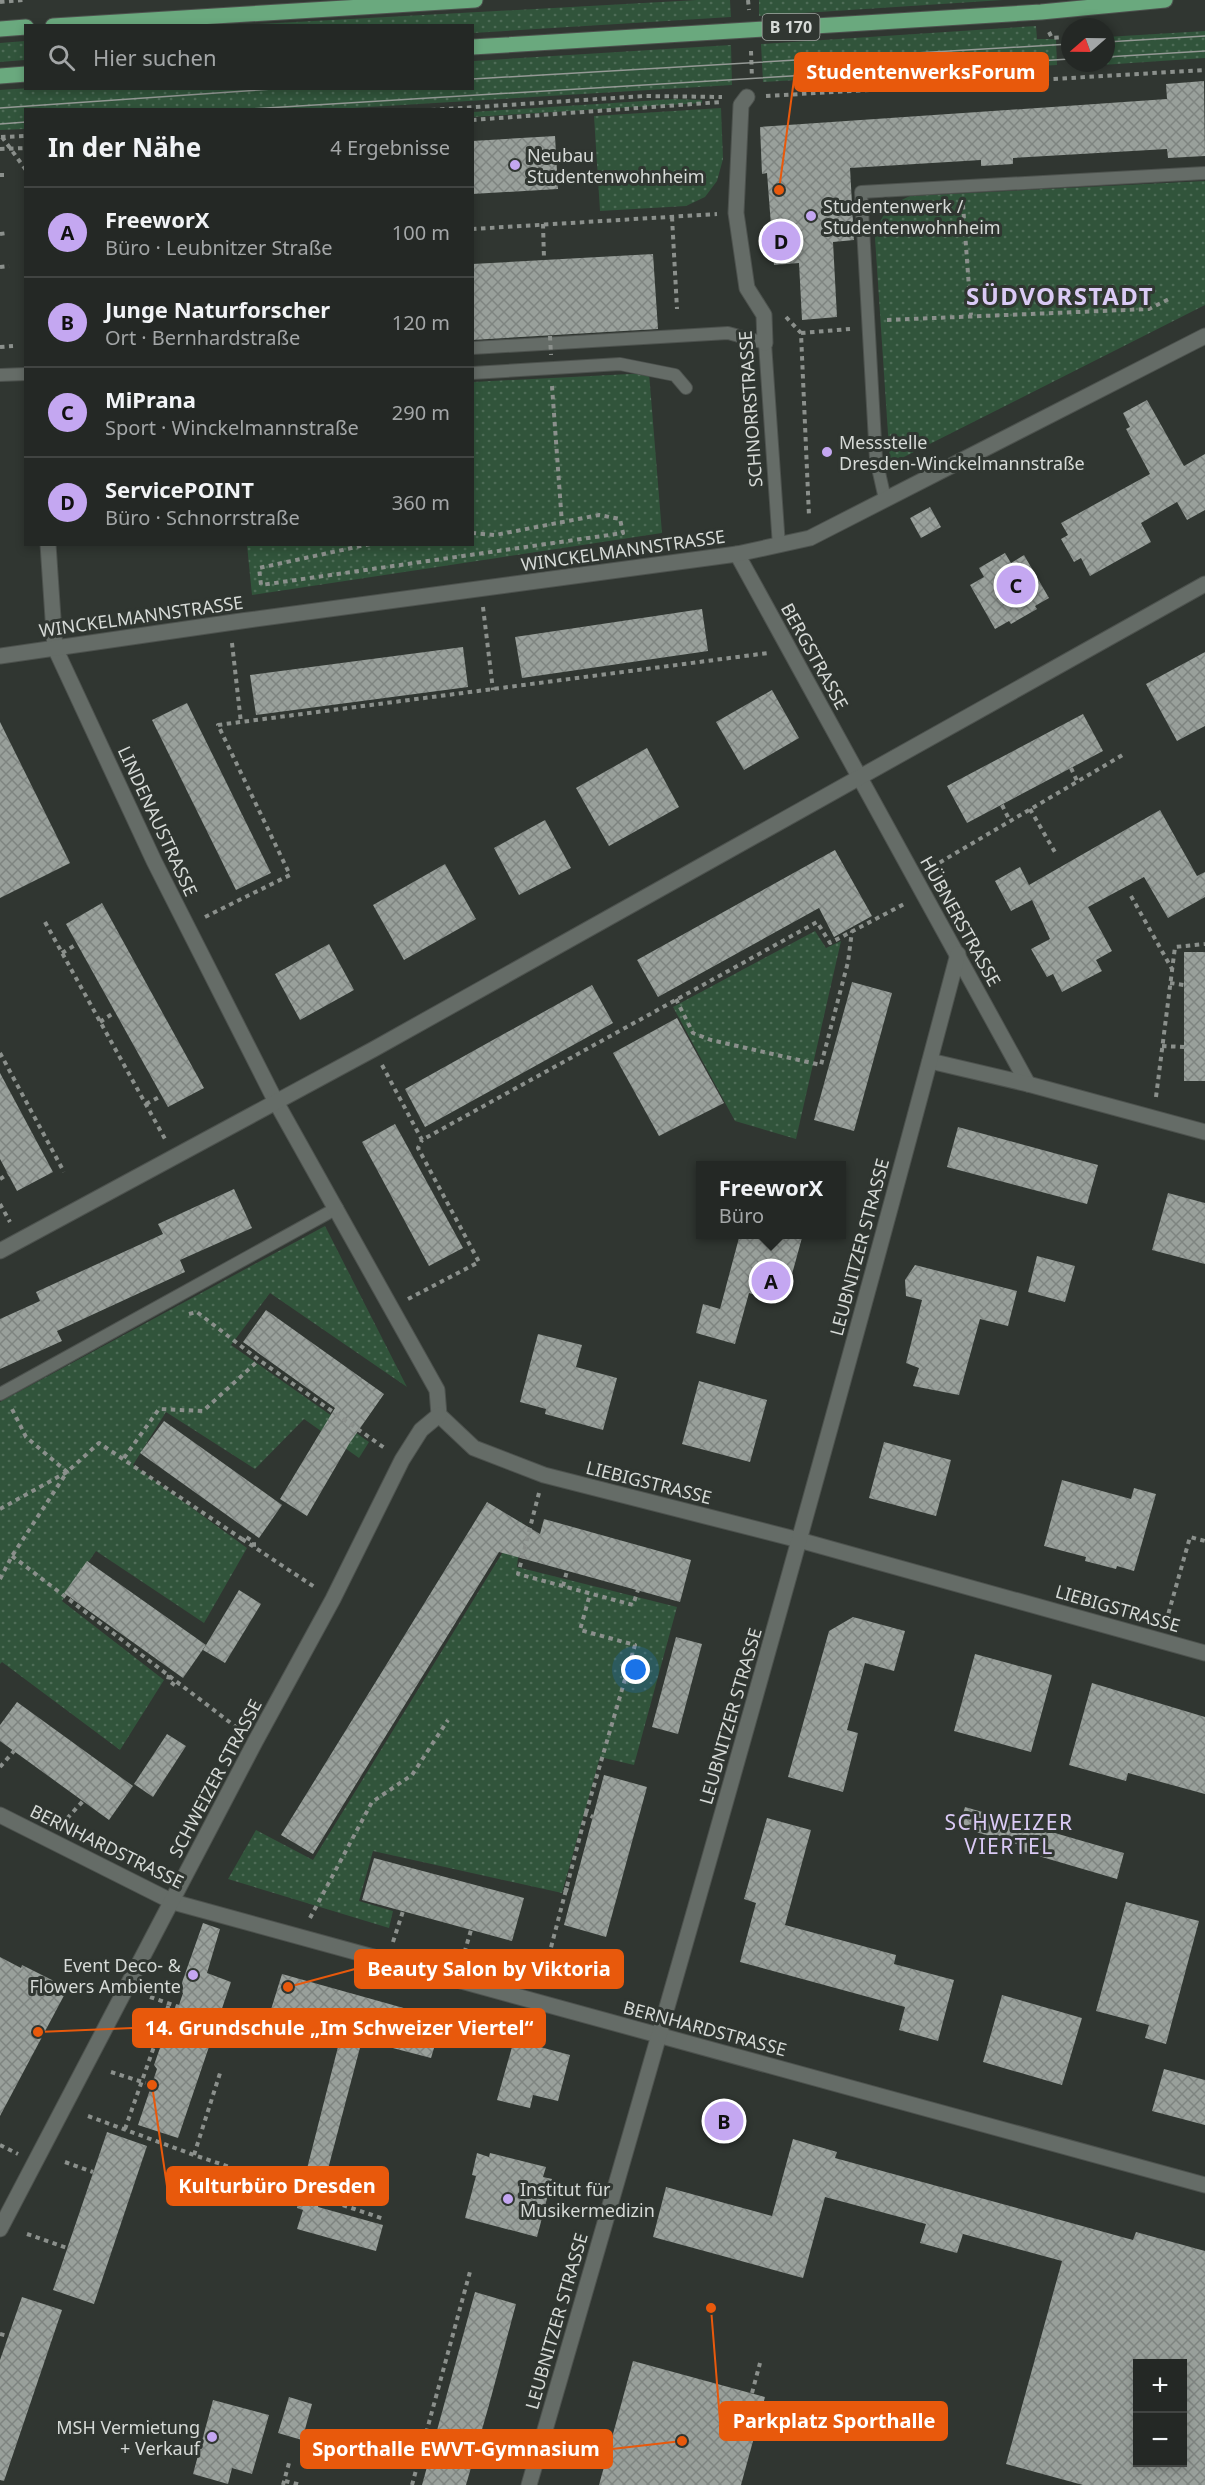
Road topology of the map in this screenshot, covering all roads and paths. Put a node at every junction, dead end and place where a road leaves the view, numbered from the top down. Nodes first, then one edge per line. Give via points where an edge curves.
1 (24, 0) edge
2 (475, 0) edge
3 (1165, 0) edge
4 (0, 2) edge
5 (85, 24) edge
6 (24, 27) edge
7 (0, 29) edge
8 (474, 47) edge
9 (1205, 70) edge
10 (24, 75) edge
11 (0, 76) edge
12 (747, 97) junction
13 (461, 108) edge
14 (474, 120) edge
15 (24, 136) edge
16 (1, 137) edge
17 (10, 148) junction
18 (24, 148) edge
19 (0, 149) edge
20 (24, 167) edge
21 (1205, 173) edge
22 (962, 186) junction
23 (736, 213) junction
24 (672, 217) junction
25 (543, 224) junction
26 (474, 228) edge
27 (7, 233) dead end
28 (0, 234) edge
29 (544, 259) dead end
30 (9, 266) dead end
31 (0, 267) edge
32 (1169, 299) dead end
33 (677, 309) dead end
34 (971, 315) junction
35 (869, 324) junction
36 (550, 336) dead end
37 (1205, 336) edge
38 (765, 343) junction
39 (13, 346) dead end
40 (0, 347) edge
41 (474, 348) edge
42 (551, 362) junction
43 (474, 373) edge
44 (24, 374) edge
45 (0, 375) edge
46 (686, 388) dead end
47 (885, 499) junction
48 (561, 524) junction
49 (474, 533) edge
50 (810, 538) junction
51 (48, 546) edge
52 (330, 546) edge
53 (359, 546) edge
54 (779, 546) junction
55 (330, 551) junction
56 (737, 554) junction
57 (1205, 584) edge
58 (481, 588) junction
59 (229, 623) junction
60 (55, 648) junction
61 (790, 651) junction
62 (0, 656) edge
63 (493, 690) junction
64 (241, 723) junction
65 (1126, 753) dead end
66 (1071, 768) dead end
67 (859, 777) junction
68 (1077, 781) junction
69 (1002, 805) dead end
70 (1030, 809) junction
71 (1010, 821) junction
72 (1056, 854) dead end
73 (915, 877) junction
74 (924, 894) junction
75 (1131, 896) dead end
76 (45, 922) dead end
77 (186, 926) junction
78 (853, 931) junction
79 (77, 944) dead end
80 (1205, 944) edge
81 (62, 953) junction
82 (958, 954) junction
83 (1172, 969) junction
84 (1170, 983) junction
85 (1184, 985) dead end
86 (676, 999) junction
87 (115, 1012) dead end
88 (100, 1022) junction
89 (1162, 1046) junction
90 (1184, 1047) dead end
91 (374, 1048) junction
92 (0, 1053) edge
93 (930, 1061) junction
94 (1028, 1084) junction
95 (161, 1096) dead end
96 (276, 1102) junction
97 (146, 1104) junction
98 (1153, 1118) junction
99 (1205, 1132) edge
100 (422, 1140) junction
101 (174, 1156) junction
102 (64, 1172) dead end
103 (8, 1174) dead end
104 (0, 1179) edge
105 (337, 1208) junction
106 (0, 1251) edge
107 (392, 1307) junction
108 (197, 1312) dead end
109 (259, 1360) junction
110 (2, 1393) edge
111 (439, 1415) junction
112 (124, 1458) junction
113 (402, 1460) junction
114 (67, 1472) junction
115 (544, 1475) junction
116 (0, 1509) edge
117 (800, 1540) junction
118 (1205, 1541) edge
119 (12, 1556) junction
120 (567, 1571) dead end
121 (0, 1579) edge
122 (563, 1586) junction
123 (638, 1590) dead end
124 (590, 1594) junction
125 (333, 1599) junction
126 (1161, 1640) junction
127 (1205, 1653) edge
128 (448, 1719) dead end
129 (255, 1742) junction
130 (14, 1751) dead end
131 (0, 1767) edge
132 (82, 1801) dead end
133 (586, 1813) junction
134 (0, 1815) edge
135 (593, 1817) dead end
136 (48, 1839) junction
137 (564, 1889) junction
138 (573, 1892) dead end
139 (173, 1902) junction
140 (403, 1911) dead end
141 (471, 1930) dead end
142 (300, 1937) junction
143 (387, 1961) junction
144 (457, 1980) junction
145 (150, 1997) dead end
146 (537, 2002) junction
147 (169, 2004) junction
148 (179, 2007) dead end
149 (660, 2035) junction
150 (221, 2070) dead end
151 (111, 2072) dead end
152 (142, 2081) junction
153 (152, 2085) dead end
154 (88, 2116) dead end
155 (125, 2129) junction
156 (0, 2145) edge
157 (6, 2147) dead end
158 (194, 2155) junction
159 (64, 2162) dead end
160 (93, 2172) dead end
161 (1205, 2185) edge
162 (384, 2219) dead end
163 (0, 2229) edge
164 (27, 2234) dead end
165 (67, 2248) dead end
166 (471, 2268) dead end
167 (0, 2334) edge
168 (8, 2336) dead end
169 (760, 2363) dead end
170 (752, 2393) dead end
171 (289, 2463) dead end
172 (284, 2483) edge
173 (301, 2485) edge
174 (412, 2485) edge
175 (529, 2485) edge

1 - 4 path
2 - 5 main road
3 - 8 main road, B 170 via 1041,12
6 - 7 main road
9 - 12 path
10 - 11 main road
12 - 13 path via 644,96
12 - 14 path via 702,105
12 - 23 street, SCHNORRSTRASSE via 741,105
15 - 16 path
16 - 17 path
17 - 18 path
17 - 19 path
17 - 20 path
21 - 22 lane
22 - 34 path
22 - 35 lane via 861,192
23 - 24 path
23 - 38 street, SCHNORRSTRASSE via 747,288 764,315
24 - 25 path
24 - 33 path
25 - 26 path
25 - 29 path
27 - 28 path
30 - 31 path
32 - 34 path via 1149,309
34 - 35 path
35 - 47 lane via 876,459
35 - 50 path via 801,333
36 - 42 path, bridge
37 - 47 street, WINCKELMANNSTRASSE
38 - 41 lane via 728,333
38 - 54 lane, SCHNORRSTRASSE
39 - 40 path
42 - 43 lane
42 - 46 lane via 620,363 675,375
42 - 48 path
44 - 45 lane
47 - 50 street, WINCKELMANNSTRASSE
48 - 49 path via 495,535
48 - 55 path via 599,515 621,519 623,533 261,585 259,568
50 - 54 street, WINCKELMANNSTRASSE
51 - 60 street, LINDENAUSTRASSE
52 - 55 path
53 - 55 path
54 - 56 street, WINCKELMANNSTRASSE
56 - 58 street, WINCKELMANNSTRASSE
56 - 61 street, BERGSTRASSE
57 - 67 street
58 - 59 street, WINCKELMANNSTRASSE
58 - 63 path
59 - 60 street, WINCKELMANNSTRASSE
59 - 64 path
60 - 62 street, WINCKELMANNSTRASSE
60 - 77 street, LINDENAUSTRASSE
61 - 63 path
61 - 67 street, BERGSTRASSE
63 - 64 path
64 - 77 path via 218,726 290,874
65 - 68 path
66 - 68 path
67 - 73 street, HÜBNERSTRASSE
67 - 91 street
68 - 70 path
69 - 71 path
70 - 71 path
70 - 72 path
71 - 73 path
73 - 74 street, HÜBNERSTRASSE
74 - 78 path
74 - 82 street, HÜBNERSTRASSE
75 - 83 path
76 - 81 path
77 - 96 street, LINDENAUSTRASSE
78 - 86 path via 830,943 817,922
78 - 86 path via 821,1065 693,1033
79 - 81 path
80 - 83 path via 1175,947
81 - 88 path
82 - 93 street, LEUBNITZER STRASSE
82 - 94 street, HÜBNERSTRASSE
83 - 84 path
84 - 85 path
84 - 89 path
86 - 100 path
87 - 88 path
88 - 97 path
89 - 90 path
89 - 98 path
91 - 96 street
91 - 100 path
92 - 102 path
93 - 94 street
93 - 117 street, LEUBNITZER STRASSE
94 - 98 street
95 - 97 path
96 - 101 street
96 - 105 street
97 - 101 path
98 - 99 street
100 - 107 path via 418,1148 479,1262
101 - 106 street
103 - 104 path
105 - 107 street
105 - 110 lane
107 - 111 street via 437,1390
108 - 109 path
109 - 112 path via 203,1411 159,1408
109 - 113 path
110 - 114 path via 26,1437
111 - 113 street, SCHWEIZER STRASSE via 421,1430
111 - 115 street, LIEBIGSTRASSE via 474,1448
112 - 114 path via 99,1443
112 - 125 path via 242,1539 254,1542 254,1547
113 - 125 street, SCHWEIZER STRASSE
114 - 116 path
114 - 119 path
115 - 117 street, LIEBIGSTRASSE
115 - 122 path via 518,1574
117 - 126 street, LIEBIGSTRASSE
117 - 149 street, LEUBNITZER STRASSE
118 - 126 path via 1190,1537
119 - 121 path
119 - 129 path via 169,1676 168,1680 176,1686 180,1684
120 - 122 path
122 - 124 path
123 - 124 path via 633,1605
124 - 133 path via 580,1630 635,1645
125 - 129 street, SCHWEIZER STRASSE
126 - 127 street, LIEBIGSTRASSE
128 - 142 path via 412,1775 372,1802
129 - 139 street, SCHWEIZER STRASSE
130 - 131 path
132 - 136 path
133 - 135 path
133 - 137 path
134 - 136 street, BERNHARDSTRASSE
136 - 139 street, BERNHARDSTRASSE
137 - 138 path
137 - 146 path
139 - 142 street, BERNHARDSTRASSE
139 - 163 street, SCHWEIZER STRASSE
140 - 143 path
141 - 144 path
142 - 143 street, BERNHARDSTRASSE
143 - 144 street, BERNHARDSTRASSE
144 - 146 street, BERNHARDSTRASSE
145 - 147 path
146 - 149 street, BERNHARDSTRASSE
147 - 148 path
147 - 152 path
149 - 161 street, BERNHARDSTRASSE
149 - 175 street, LEUBNITZER STRASSE
150 - 158 path
151 - 152 path
152 - 153 path
152 - 155 path
154 - 155 path
155 - 158 path
156 - 157 path
158 - 162 path
159 - 160 path
164 - 165 path
166 - 174 path
167 - 168 path
169 - 170 path
171 - 172 path
172 - 173 path

